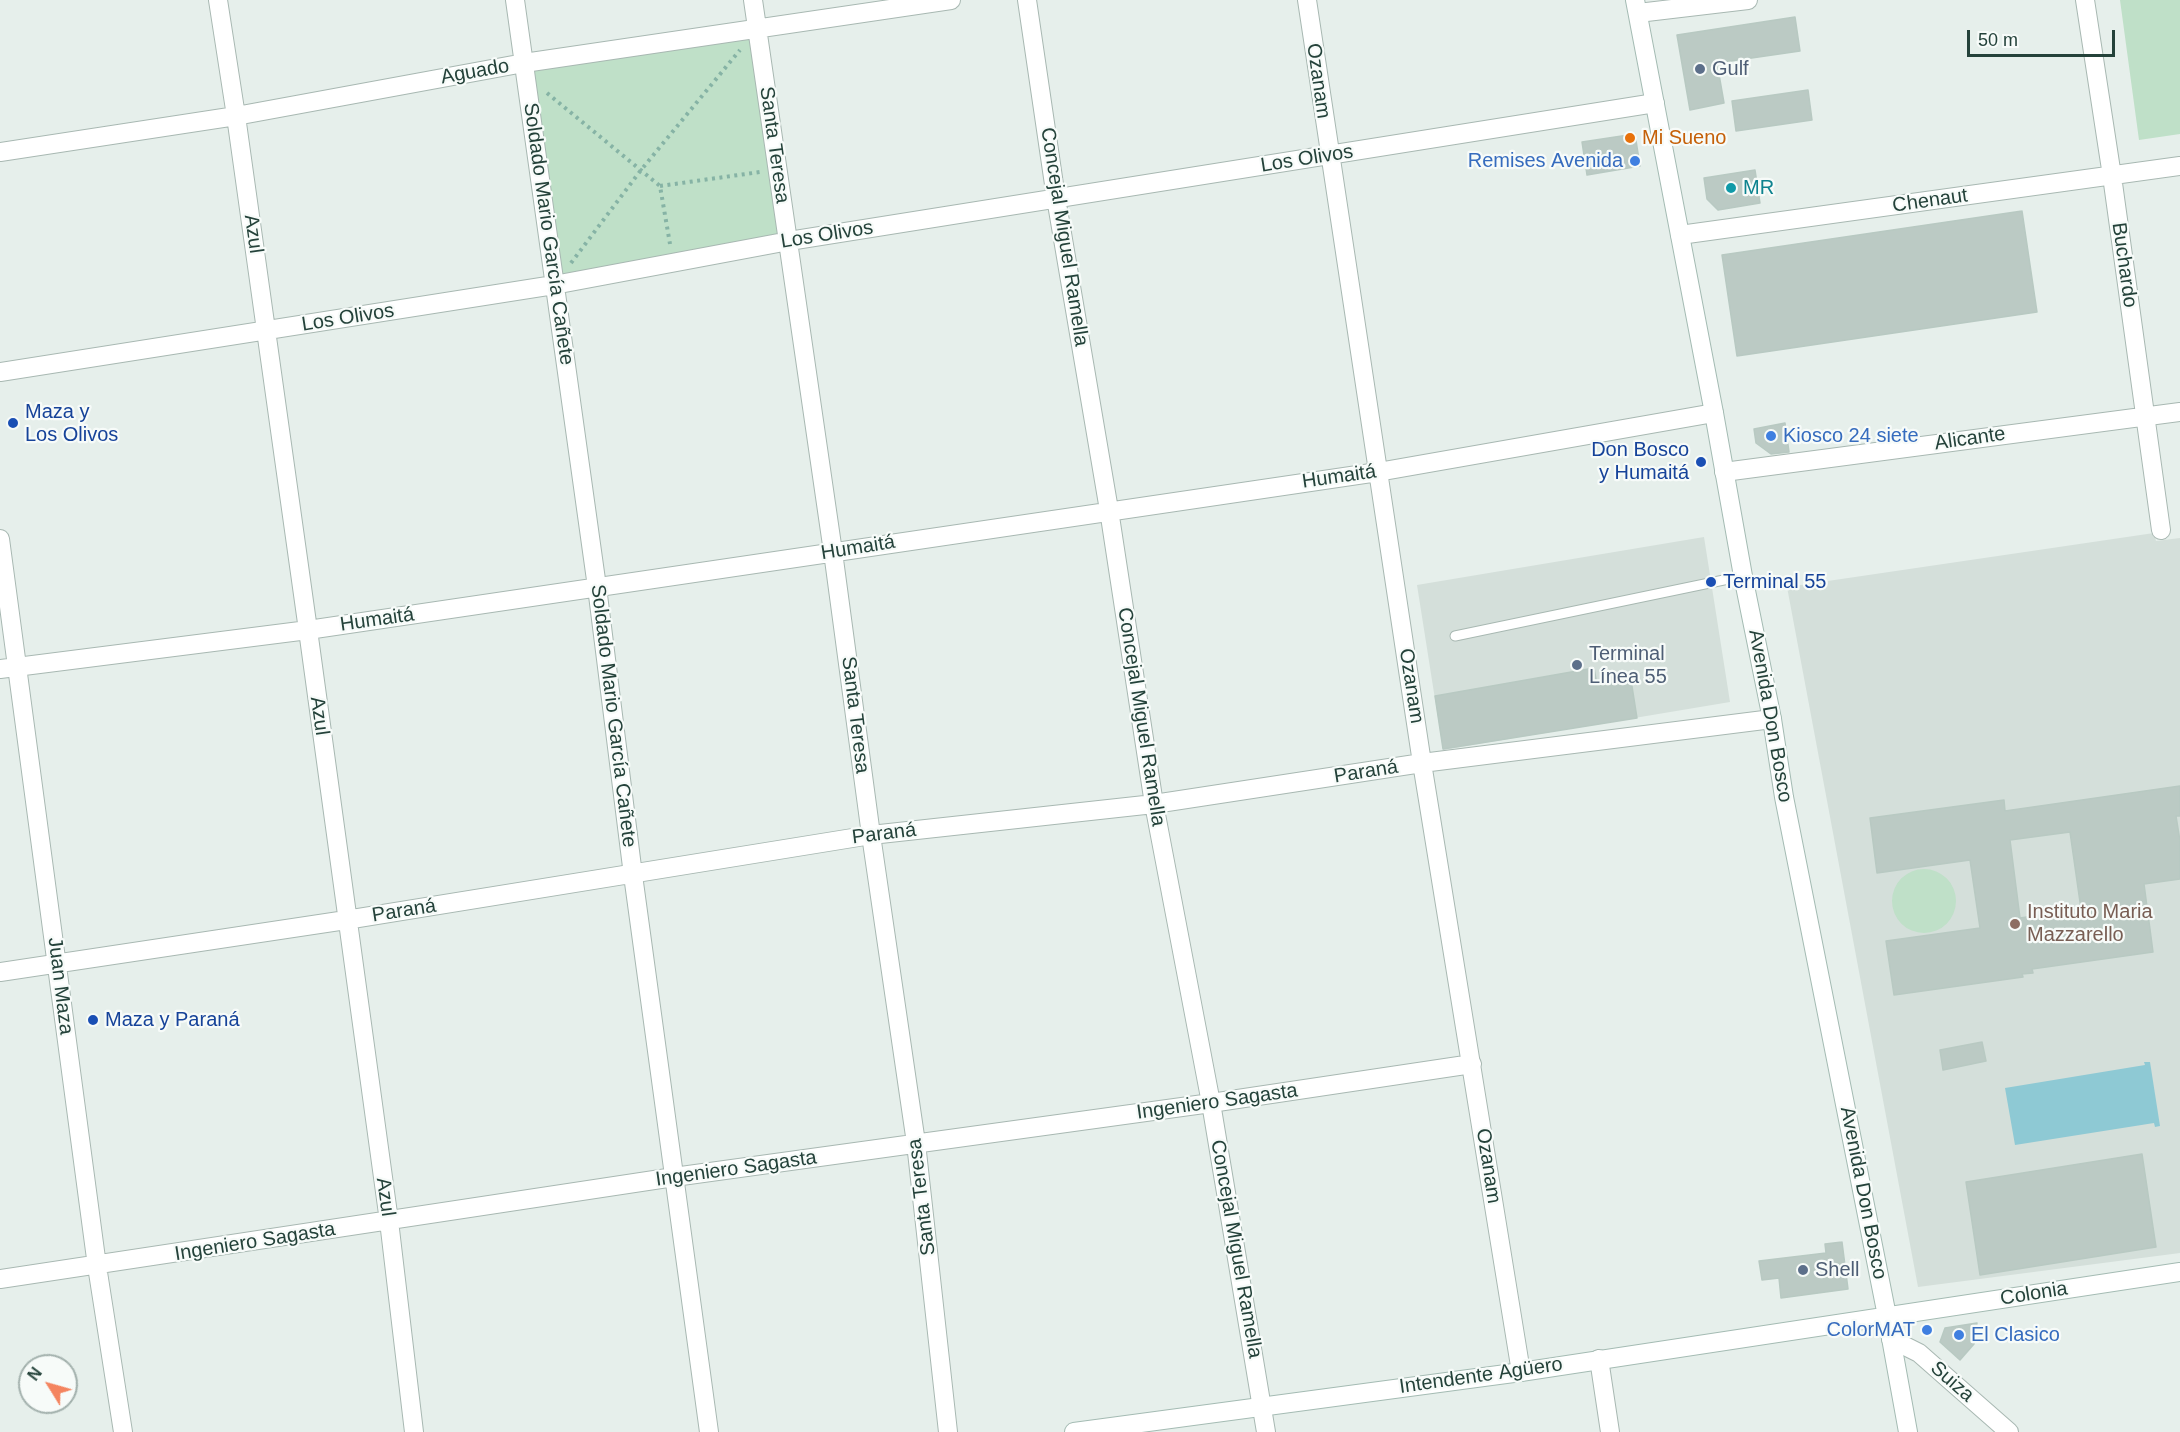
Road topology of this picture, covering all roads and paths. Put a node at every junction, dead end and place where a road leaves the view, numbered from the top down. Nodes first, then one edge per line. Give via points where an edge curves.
1 (218, 0) edge
2 (515, 0) edge
3 (753, 0) edge
4 (951, 0) edge
5 (1027, 0) edge
6 (1307, 0) edge
7 (1748, 0) edge
8 (2085, 0) edge
9 (1636, 7) edge
10 (757, 29) junction
11 (525, 69) junction
12 (1655, 103) junction
13 (236, 116) junction
14 (0, 152) edge
15 (1329, 156) junction
16 (2180, 166) edge
17 (641, 170) junction
18 (777, 170) junction
19 (2112, 176) junction
20 (660, 186) junction
21 (1056, 198) junction
22 (1680, 235) junction
23 (789, 241) junction
24 (673, 263) junction
25 (554, 285) junction
26 (266, 331) junction
27 (0, 372) edge
28 (2180, 412) edge
29 (1714, 413) junction
30 (2145, 416) junction
31 (1378, 472) junction
32 (1724, 472) junction
33 (1109, 510) junction
34 (2160, 530) dead end
35 (0, 539) edge
36 (833, 552) junction
37 (1743, 576) junction
38 (597, 587) junction
39 (308, 630) junction
40 (1455, 636) dead end
41 (9, 668) edge
42 (1772, 719) junction
43 (1422, 763) junction
44 (1154, 804) junction
45 (871, 835) junction
46 (633, 875) junction
47 (346, 920) junction
48 (57, 963) junction
49 (0, 972) edge
50 (1472, 1064) junction
51 (1211, 1103) junction
52 (916, 1143) junction
53 (674, 1177) junction
54 (388, 1221) junction
55 (97, 1266) junction
56 (2180, 1272) edge
57 (0, 1279) edge
58 (1887, 1316) junction
59 (1891, 1339) junction
60 (1599, 1359) junction
61 (1521, 1372) junction
62 (1263, 1406) junction
63 (123, 1432) edge
64 (414, 1432) edge
65 (709, 1432) edge
66 (948, 1432) edge
67 (1074, 1432) edge
68 (1266, 1432) edge
69 (1610, 1432) edge
70 (1908, 1432) edge
71 (2009, 1432) edge

1 - 13 street, Azul
2 - 11 street, Soldado Mario García Cañete
3 - 10 street, Santa Teresa
4 - 10 street, Aguado
5 - 21 street, Concejal Miguel Ramella
6 - 15 street, Ozanam
7 - 9 street
8 - 19 street, Buchardo
9 - 12 street, Avenida Don Bosco
10 - 11 street, Aguado
10 - 17 path
10 - 18 street, Santa Teresa
11 - 13 street, Aguado
11 - 17 path
11 - 25 street, Soldado Mario García Cañete
12 - 15 street, Los Olivos
12 - 22 street, Avenida Don Bosco
13 - 14 street, Aguado
13 - 26 street, Azul
15 - 21 street, Los Olivos
15 - 31 street, Ozanam
16 - 19 street, Chenaut
17 - 20 path
17 - 25 path
18 - 20 path
18 - 23 street, Santa Teresa
19 - 22 street, Chenaut
19 - 30 street, Buchardo
20 - 24 path
21 - 23 street, Los Olivos
21 - 33 street, Concejal Miguel Ramella
22 - 29 street, Avenida Don Bosco
23 - 24 street, Los Olivos
23 - 36 street, Santa Teresa
24 - 25 street, Los Olivos
25 - 26 street, Los Olivos
25 - 38 street, Soldado Mario García Cañete
26 - 27 street, Los Olivos
26 - 39 street, Azul
28 - 30 street, Alicante
29 - 31 street, Humaitá
29 - 32 street, Avenida Don Bosco
30 - 32 street, Alicante
30 - 34 street, Buchardo
31 - 33 street, Humaitá
31 - 43 street, Ozanam
32 - 37 street, Avenida Don Bosco
33 - 36 street, Humaitá
33 - 44 street, Concejal Miguel Ramella
35 - 41 street, Juan Maza
36 - 38 street, Humaitá
36 - 45 street, Santa Teresa
37 - 40 lane
37 - 42 street, Avenida Don Bosco
38 - 39 street, Humaitá
38 - 46 street, Soldado Mario García Cañete
39 - 41 street, Humaitá
39 - 47 street, Azul
41 - 48 street, Juan Maza
42 - 43 street, Paraná
42 - 58 street, Avenida Don Bosco
43 - 44 street, Paraná
43 - 50 street, Ozanam
44 - 45 street, Paraná
44 - 51 street, Concejal Miguel Ramella
45 - 46 street, Paraná
45 - 52 street, Santa Teresa
46 - 47 street, Paraná
46 - 53 street, Soldado Mario García Cañete
47 - 48 street, Paraná
47 - 54 street, Azul
48 - 49 street, Paraná
48 - 55 street, Juan Maza
50 - 51 street, Ingeniero Sagasta
50 - 61 street, Ozanam
51 - 52 street, Ingeniero Sagasta
51 - 62 street, Concejal Miguel Ramella
52 - 53 street, Ingeniero Sagasta
52 - 66 street, Santa Teresa
53 - 54 street, Ingeniero Sagasta
53 - 65 street, Soldado Mario García Cañete
54 - 55 street, Ingeniero Sagasta
54 - 64 street, Azul
55 - 57 street, Ingeniero Sagasta
55 - 63 street, Juan Maza
56 - 58 street, Colonia
58 - 59 street, Avenida Don Bosco
58 - 60 street, Intendente Agüero
59 - 70 street, Avenida Don Bosco
59 - 71 street, Suiza via 1919,1353
60 - 61 street, Intendente Agüero
60 - 69 street
61 - 62 street, Intendente Agüero
62 - 67 street, Intendente Agüero
62 - 68 street, Concejal Miguel Ramella

